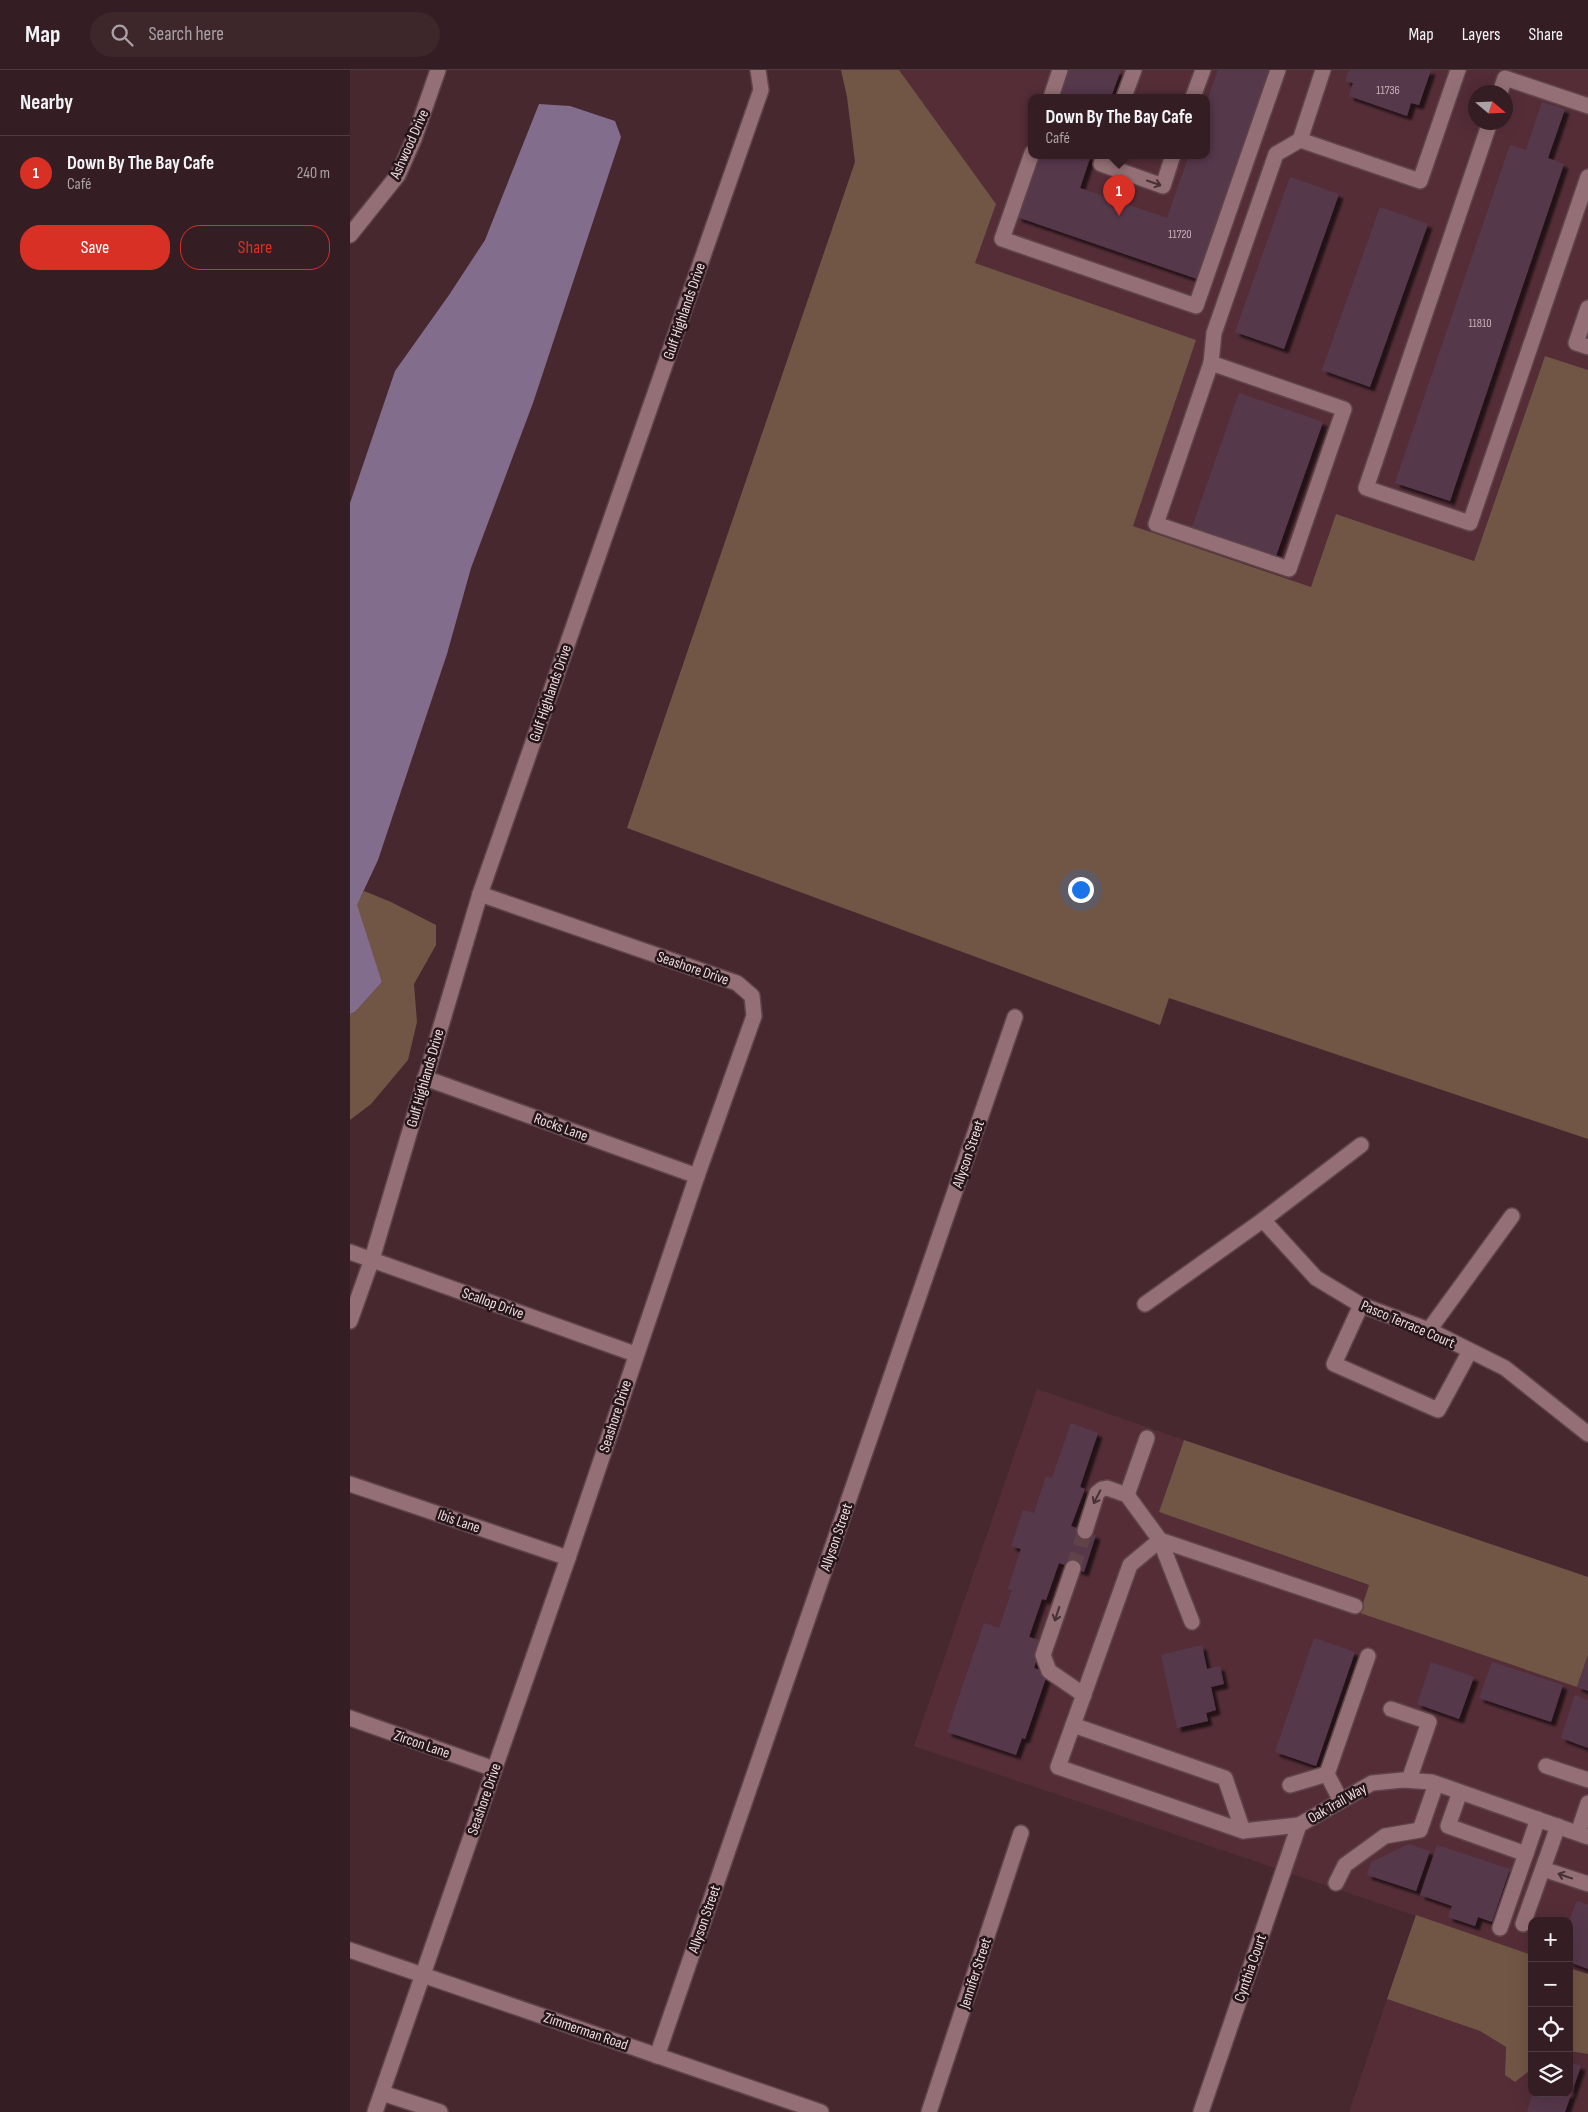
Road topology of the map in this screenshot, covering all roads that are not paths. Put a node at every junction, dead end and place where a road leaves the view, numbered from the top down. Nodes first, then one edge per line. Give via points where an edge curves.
1 (438, 70) edge
2 (758, 70) edge
3 (1060, 70) edge
4 (1134, 70) edge
5 (1202, 70) edge
6 (1278, 70) edge
7 (1324, 70) edge
8 (1458, 70) edge
9 (1502, 85) edge
10 (1052, 94) edge
11 (1125, 94) edge
12 (1194, 94) edge
13 (1588, 106) edge
14 (1487, 130) edge
15 (1300, 140) junction
16 (1030, 159) edge
17 (1103, 159) edge
18 (1172, 159) edge
19 (1588, 177) edge
20 (350, 235) edge
21 (1587, 313) edge
22 (1588, 347) edge
23 (1211, 363) junction
24 (480, 894) junction
25 (1015, 1017) dead end
26 (425, 1078) junction
27 (1361, 1145) dead end
28 (696, 1176) junction
29 (1512, 1216) dead end
30 (1263, 1220) junction
31 (350, 1252) edge
32 (372, 1259) junction
33 (1145, 1304) dead end
34 (1361, 1305) junction
35 (350, 1321) edge
36 (1429, 1330) junction
37 (1470, 1351) junction
38 (635, 1354) junction
39 (1588, 1434) edge
40 (1147, 1438) dead end
41 (350, 1484) edge
42 (1127, 1495) junction
43 (1085, 1531) tunnel mouth
44 (1160, 1540) junction
45 (568, 1558) junction
46 (1072, 1568) tunnel mouth
47 (1355, 1606) dead end
48 (1192, 1622) dead end
49 (1368, 1656) dead end
50 (1084, 1695) junction
51 (1391, 1709) dead end
52 (350, 1718) edge
53 (1073, 1725) junction
54 (1546, 1766) dead end
55 (494, 1769) junction
56 (1327, 1774) junction
57 (1410, 1780) junction
58 (1588, 1780) edge
59 (1436, 1784) junction
60 (1290, 1785) dead end
61 (1460, 1792) junction
62 (1341, 1800) junction
63 (1588, 1804) edge
64 (1538, 1819) junction
65 (1299, 1825) junction
66 (1558, 1826) junction
67 (1243, 1831) junction
68 (1021, 1833) dead end
69 (1583, 1835) edge
70 (1526, 1854) junction
71 (1543, 1868) junction
72 (1336, 1883) dead end
73 (1588, 1884) edge
74 (1523, 1924) dead end
75 (1500, 1928) dead end
76 (350, 1950) edge
77 (423, 1974) junction
78 (657, 2056) junction
79 (382, 2093) junction
80 (375, 2112) edge
81 (440, 2112) edge
82 (821, 2112) edge
83 (929, 2112) edge
84 (1201, 2112) edge

1 - 20 street, Ashwood Drive via 398,175
2 - 24 street, Gulf Highlands Drive via 761,90
3 - 10 street
4 - 11 street
5 - 12 street
6 - 16 street via 1196,306 1002,239
7 - 15 street
8 - 15 street via 1420,181
9 - 13 street via 1505,78
14 - 19 street via 1366,488 1470,524
15 - 23 street via 1276,154 1214,333
17 -> 18 street via 1101,164 1163,186
21 - 22 street via 1576,343
23 - 23 street via 1344,409 1289,569 1156,524
24 - 26 street, Gulf Highlands Drive
24 - 28 street, Seashore Drive via 737,983 752,996 754,1016
25 - 78 street, Allyson Street
26 - 28 street, Rocks Lane
26 - 32 street, Gulf Highlands Drive
27 - 30 street
28 - 38 street, Seashore Drive
29 - 36 street
30 - 33 street
30 - 34 street, Pasco Terrace Court via 1316,1278
31 - 32 street, Scallop Drive
32 - 35 street, Gulf Highlands Drive
32 - 38 street, Scallop Drive
34 - 36 street, Pasco Terrace Court
34 - 37 street via 1334,1364 1438,1410
36 - 37 street, Pasco Terrace Court
37 - 39 street, Pasco Terrace Court via 1505,1368
38 - 45 street, Seashore Drive
40 - 42 street
41 - 45 street, Ibis Lane
42 -> 43 street via 1102,1489 1097,1494
42 - 44 street
44 - 47 street
44 - 48 street
44 - 50 street via 1130,1566
45 - 55 street, Seashore Drive
46 -> 50 street via 1043,1655 1048,1672
49 - 56 street
50 - 53 street
51 - 57 street via 1430,1722
52 - 55 street, Zircon Lane
53 - 67 street via 1225,1778
53 - 67 street, Oak Trail Way via 1058,1767
54 - 58 street
55 - 77 street, Seashore Drive
56 - 60 street
56 - 62 street
57 - 59 street, Oak Trail Way
57 - 62 street, Oak Trail Way via 1372,1783
59 - 61 street, Oak Trail Way
59 - 72 street via 1420,1830 1385,1836 1346,1865
61 - 64 street, Oak Trail Way
61 - 70 street via 1448,1826
62 - 65 street, Oak Trail Way
63 - 69 street
64 - 66 street, Oak Trail Way
64 - 70 street
65 - 67 street, Oak Trail Way
65 - 84 street, Cynthia Court
66 - 69 street, Oak Trail Way
66 - 71 street
68 - 83 street, Jennifer Street
70 - 75 street
73 -> 71 street
71 - 74 street
76 - 77 street, Zimmerman Road
77 - 78 street, Zimmerman Road
77 - 79 street, Seashore Drive
78 - 82 street, Zimmerman Road
79 - 80 street, Seashore Drive
79 - 81 street

